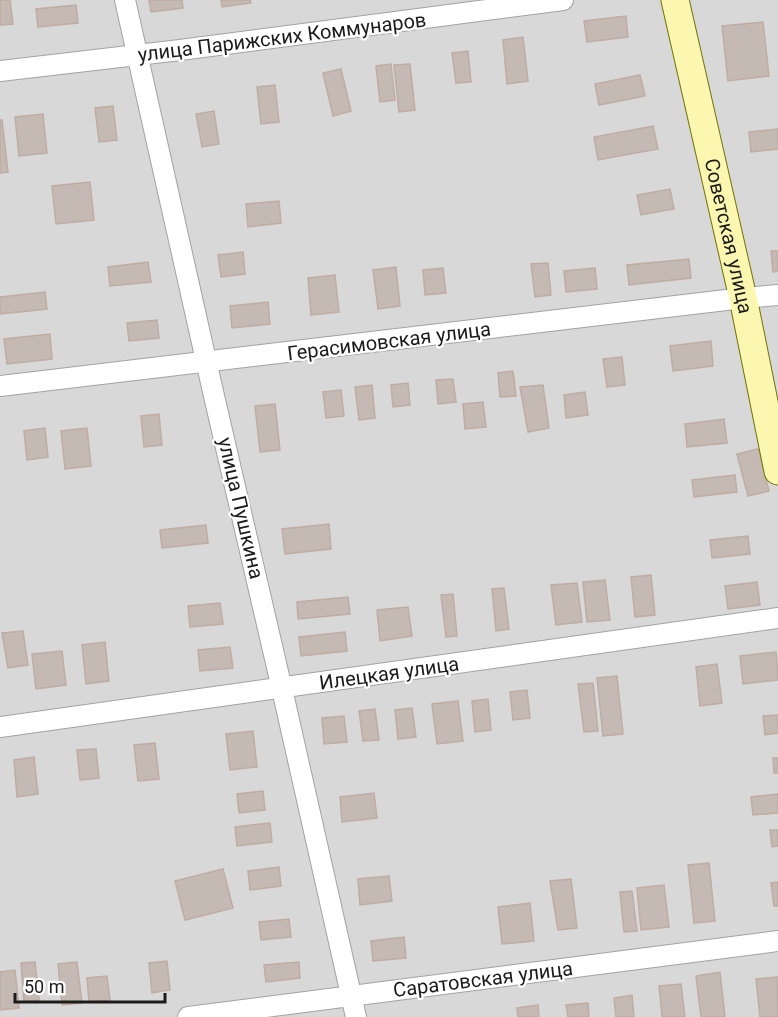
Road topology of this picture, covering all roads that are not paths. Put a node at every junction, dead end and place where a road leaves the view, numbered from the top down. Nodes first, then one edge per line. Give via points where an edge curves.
1 (125, 0) edge
2 (563, 0) edge
3 (675, 0) edge
4 (139, 56) junction
5 (0, 70) edge
6 (778, 296) edge
7 (743, 298) junction
8 (207, 362) junction
9 (0, 386) edge
10 (778, 471) edge
11 (778, 618) edge
12 (282, 688) junction
13 (0, 727) edge
14 (778, 941) edge
15 (351, 996) junction
16 (188, 1017) edge
17 (356, 1017) edge

1 - 4 street, улица Пушкина
2 - 4 street, улица Парижских Коммунаров
3 - 7 street, Советская улица
4 - 5 street, улица Парижских Коммунаров
4 - 8 street, улица Пушкина
6 - 7 street, Герасимовская улица
7 - 8 street, Герасимовская улица
7 - 10 street, Советская улица
8 - 9 street, Герасимовская улица
8 - 12 street, улица Пушкина
11 - 12 street, Илецкая улица
12 - 13 street, Илецкая улица
12 - 15 street, улица Пушкина
14 - 15 street, Саратовская улица
15 - 16 street, Саратовская улица
15 - 17 street, улица Пушкина

